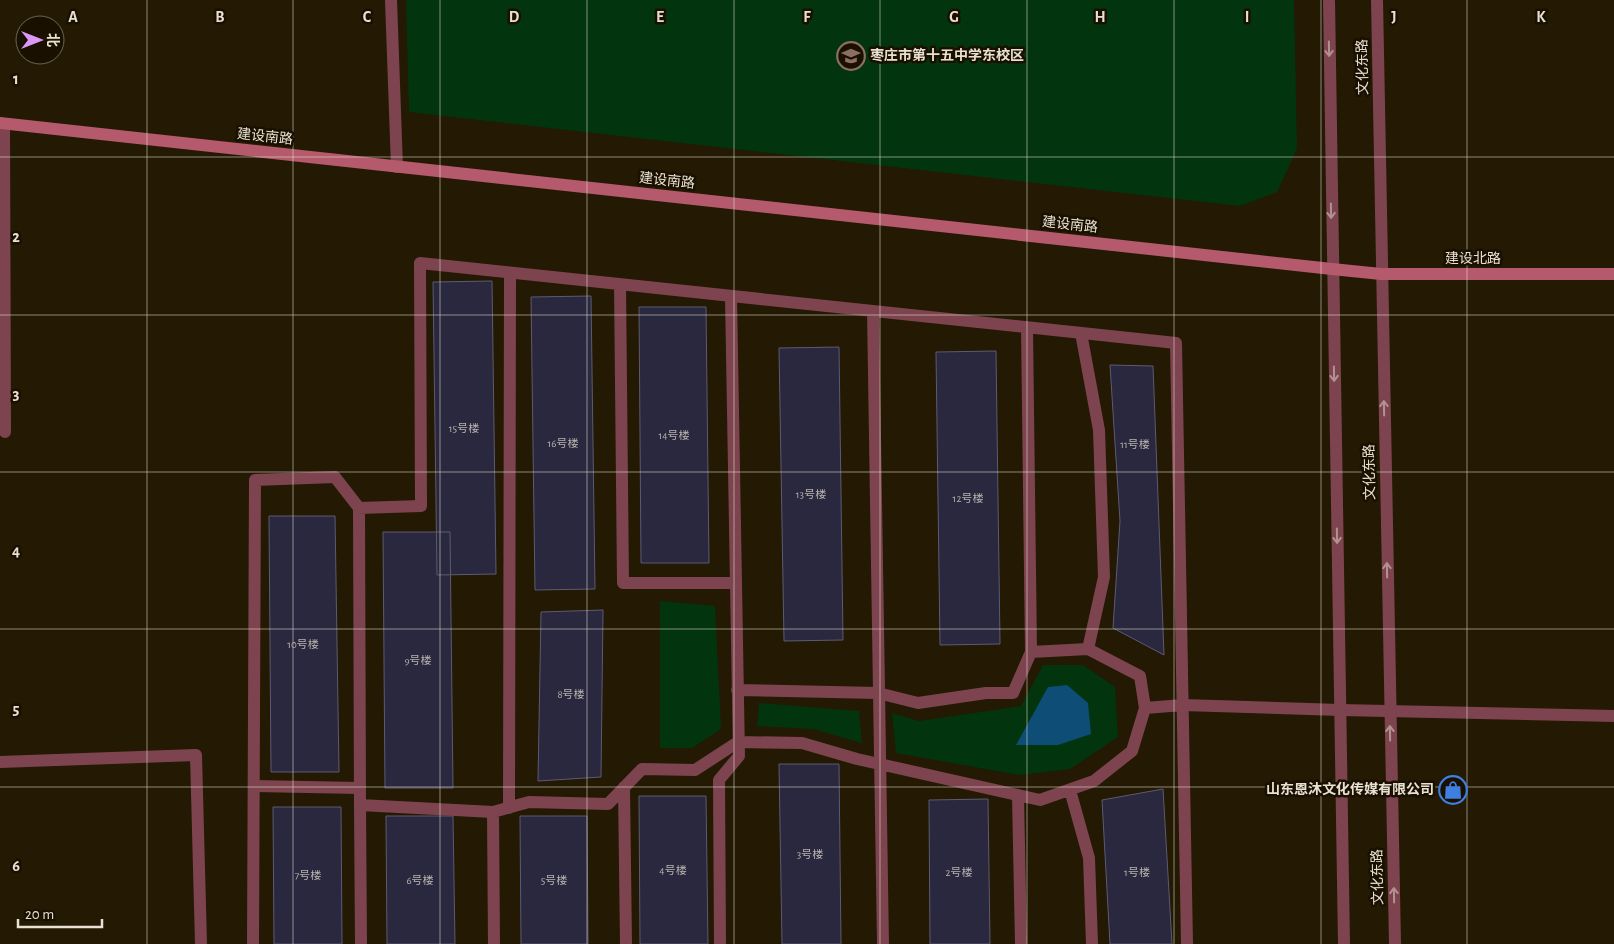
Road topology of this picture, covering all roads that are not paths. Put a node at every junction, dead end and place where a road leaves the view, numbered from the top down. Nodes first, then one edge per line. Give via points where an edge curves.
1 (391, 0) edge
2 (1329, 0) edge
3 (1377, 0) edge
4 (2, 124) edge
5 (397, 167) junction
6 (1332, 269) junction
7 (510, 273) junction
8 (1381, 274) junction
9 (1614, 274) edge
10 (620, 284) junction
11 (731, 296) junction
12 (873, 311) junction
13 (1027, 327) junction
14 (1081, 333) junction
15 (6, 432) dead end
16 (359, 508) junction
17 (736, 583) junction
18 (1088, 649) junction
19 (1031, 652) junction
20 (737, 690) junction
21 (878, 694) junction
22 (1182, 705) junction
23 (1145, 708) junction
24 (1340, 710) junction
25 (1390, 712) junction
26 (1614, 716) edge
27 (738, 742) junction
28 (0, 762) edge
29 (878, 764) junction
30 (254, 786) junction
31 (624, 787) junction
32 (360, 788) junction
33 (1070, 790) junction
34 (1018, 796) junction
35 (360, 805) junction
36 (509, 808) junction
37 (493, 812) junction
38 (201, 944) edge
39 (253, 944) edge
40 (361, 944) edge
41 (494, 944) edge
42 (626, 944) edge
43 (720, 944) edge
44 (883, 944) edge
45 (1021, 944) edge
46 (1092, 944) edge
47 (1186, 944) edge
48 (1344, 944) edge
49 (1395, 944) edge

1 - 5 street
2 -> 6 street
3 - 8 street, 文化东路
4 - 5 main road, 建设南路
4 - 15 street
5 - 6 main road, 建设南路
6 - 8 main road, 建设北路
6 -> 24 street
7 - 10 street
7 - 16 street via 420,263 421,506
7 - 36 street
8 - 9 main road, 建设北路
25 -> 8 street, 文化东路
10 - 11 street
10 - 17 street via 623,583
11 - 12 street
11 - 17 street
12 - 13 street
12 - 21 street
13 - 14 street
13 - 19 street
14 - 18 street via 1099,430 1104,577
14 - 22 street via 1176,343
16 - 30 street via 335,477 255,480
16 - 32 street
17 - 20 street
18 - 19 street
18 - 23 street via 1140,676
19 - 21 street via 1013,694 986,694 918,703
20 - 21 street
20 - 27 street
21 - 29 street
22 - 23 street
22 - 24 street
22 - 47 street
23 - 33 street via 1132,751 1094,781
24 - 25 street
24 - 48 street
25 - 26 street
49 -> 25 street, 文化东路
27 - 29 street via 802,743
27 - 31 street via 695,770 642,769
27 - 43 street via 739,756 719,780
28 - 38 street via 196,754
29 - 34 street
29 - 44 street
30 - 32 street
30 - 39 street
31 - 36 street via 608,804 529,802
31 - 42 street
32 - 35 street
33 - 34 street via 1040,800
33 - 46 street via 1089,858
34 - 45 street
35 - 37 street
35 - 40 street
36 - 37 street
37 - 41 street

